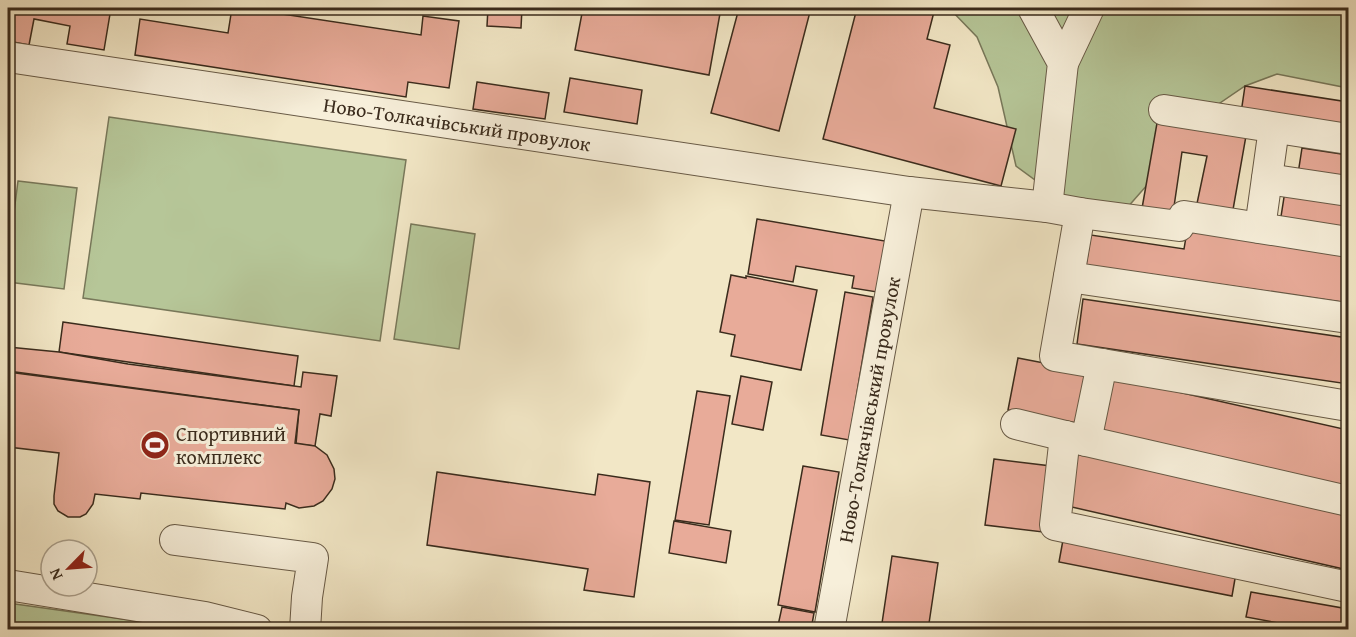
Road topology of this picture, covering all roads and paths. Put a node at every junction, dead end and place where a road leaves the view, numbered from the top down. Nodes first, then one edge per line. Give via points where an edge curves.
1 (1033, 8) edge
2 (1089, 8) edge
3 (8, 57) edge
4 (1063, 63) junction
5 (1164, 110) dead end
6 (1274, 128) junction
7 (1348, 140) edge
8 (1267, 179) junction
9 (1348, 191) edge
10 (909, 192) junction
11 (1047, 207) junction
12 (1080, 213) junction
13 (1260, 228) junction
14 (1348, 242) edge
15 (1069, 277) junction
16 (1348, 318) edge
17 (1102, 364) junction
18 (1348, 406) edge
19 (1016, 424) dead end
20 (1075, 439) junction
21 (1348, 501) edge
22 (175, 540) dead end
23 (8, 585) edge
24 (1348, 587) edge
25 (257, 630) edge
26 (305, 630) edge
27 (830, 630) edge

1 - 4 street
2 - 4 street
3 - 10 street, Ново-Толкачівський провулок
4 - 11 street
5 - 6 street
6 - 7 street
6 - 8 street
8 - 9 street
8 - 13 street
10 - 11 street, Ново-Толкачівський провулок
10 - 27 street, Ново-Толкачівський провулок
11 - 12 street, Ново-Толкачівський провулок
12 - 13 street, Ново-Толкачівський провулок via 1179,226 1184,216
12 - 15 street
13 - 14 street
15 - 16 street
15 - 17 street via 1055,356
17 - 18 street
17 - 20 street
19 - 20 street
20 - 21 street
20 - 24 street via 1055,525
22 - 26 street via 314,558
23 - 25 street via 205,617

